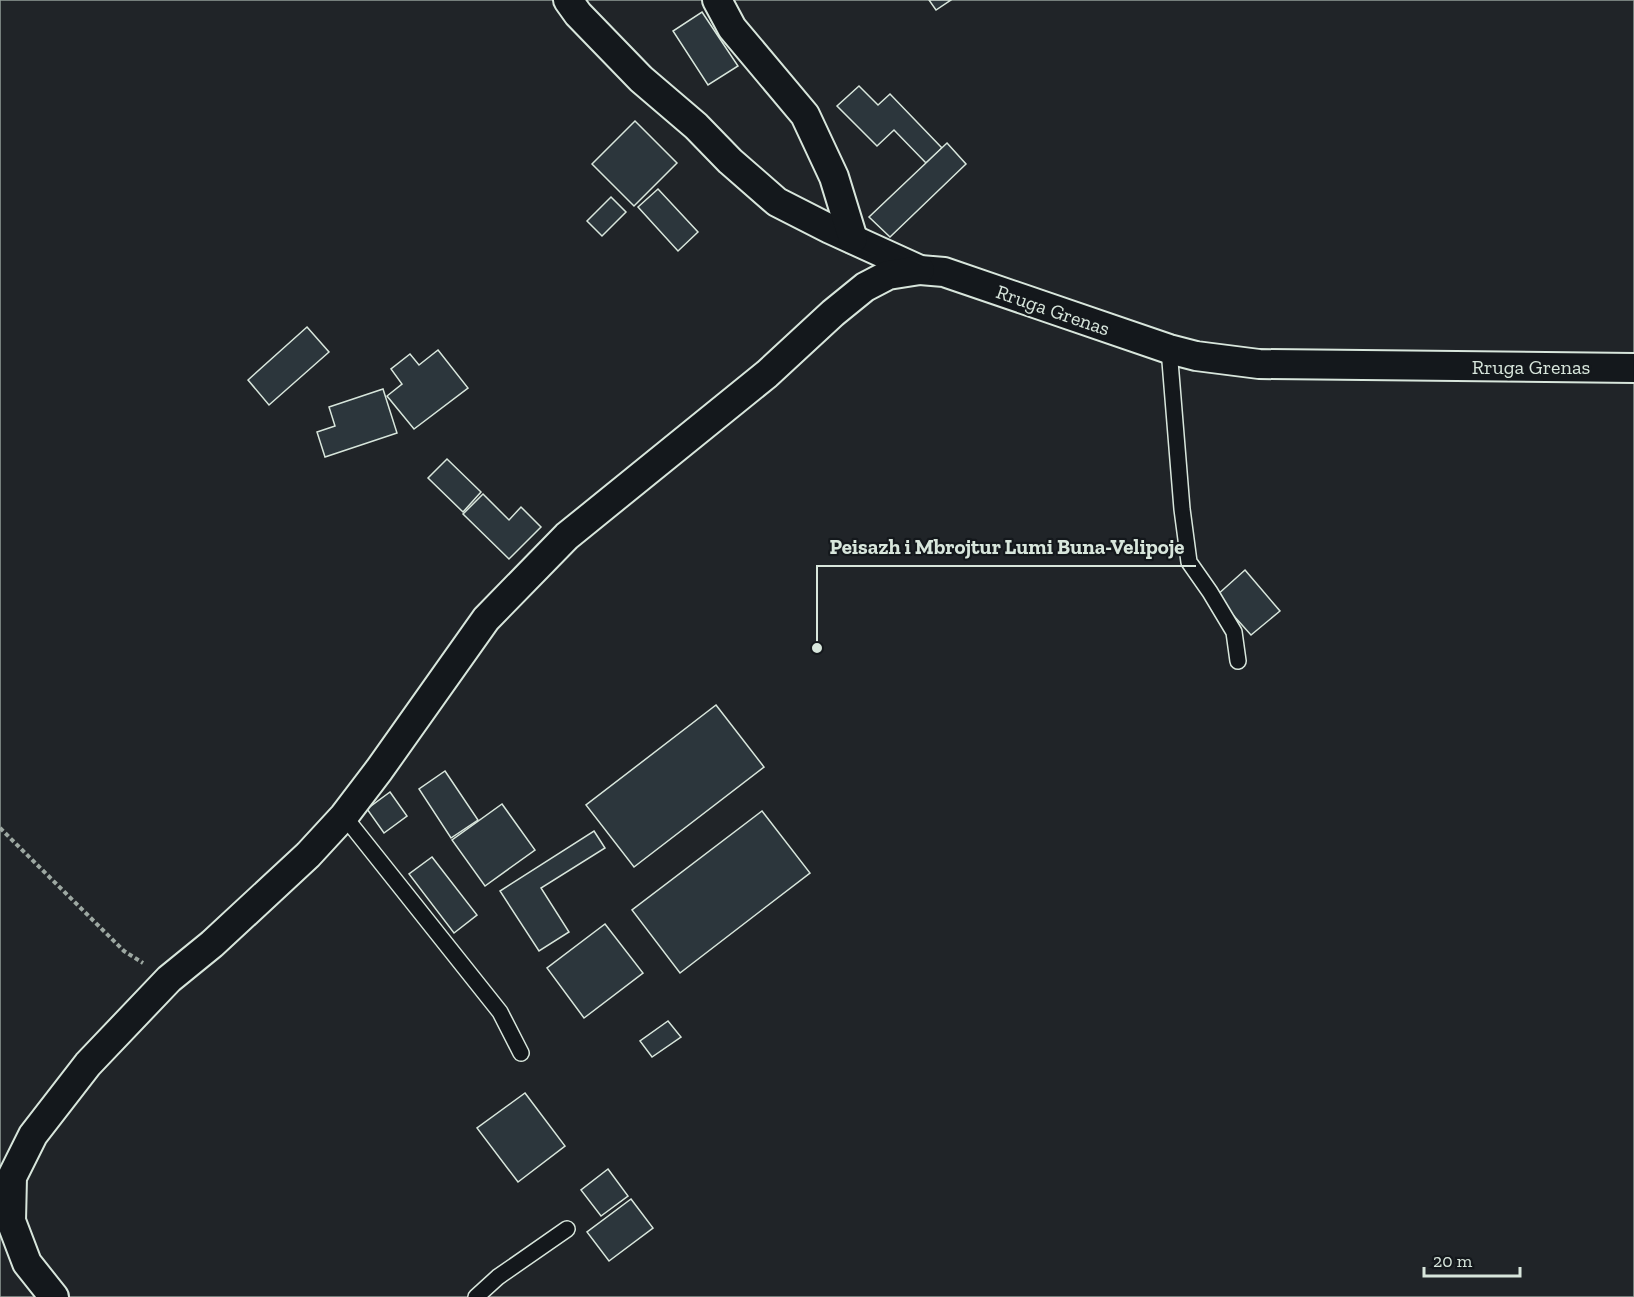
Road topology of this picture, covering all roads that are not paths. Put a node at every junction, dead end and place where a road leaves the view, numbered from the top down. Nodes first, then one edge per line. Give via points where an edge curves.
1 (568, 0) edge
2 (717, 0) edge
3 (853, 239) junction
4 (920, 270) junction
5 (1168, 349) junction
6 (1634, 368) edge
7 (1238, 661) dead end
8 (344, 816) junction
9 (521, 1053) dead end
10 (567, 1228) dead end
11 (54, 1297) edge
12 (476, 1297) edge

1 - 3 street, Rruga Grenas via 641,79 777,202
2 - 3 street via 732,28 805,115 834,177
3 - 4 street, Rruga Grenas
4 - 5 street, Rruga Grenas via 944,272
4 - 8 street via 888,275 865,287 767,374 567,536 486,619
5 - 6 street, Rruga Grenas via 1259,364
5 - 7 lane via 1189,562 1234,632
8 - 9 lane via 500,1012
8 - 11 street via 282,880 169,979 88,1064 33,1135 12,1177 11,1221 27,1263
10 - 12 lane

